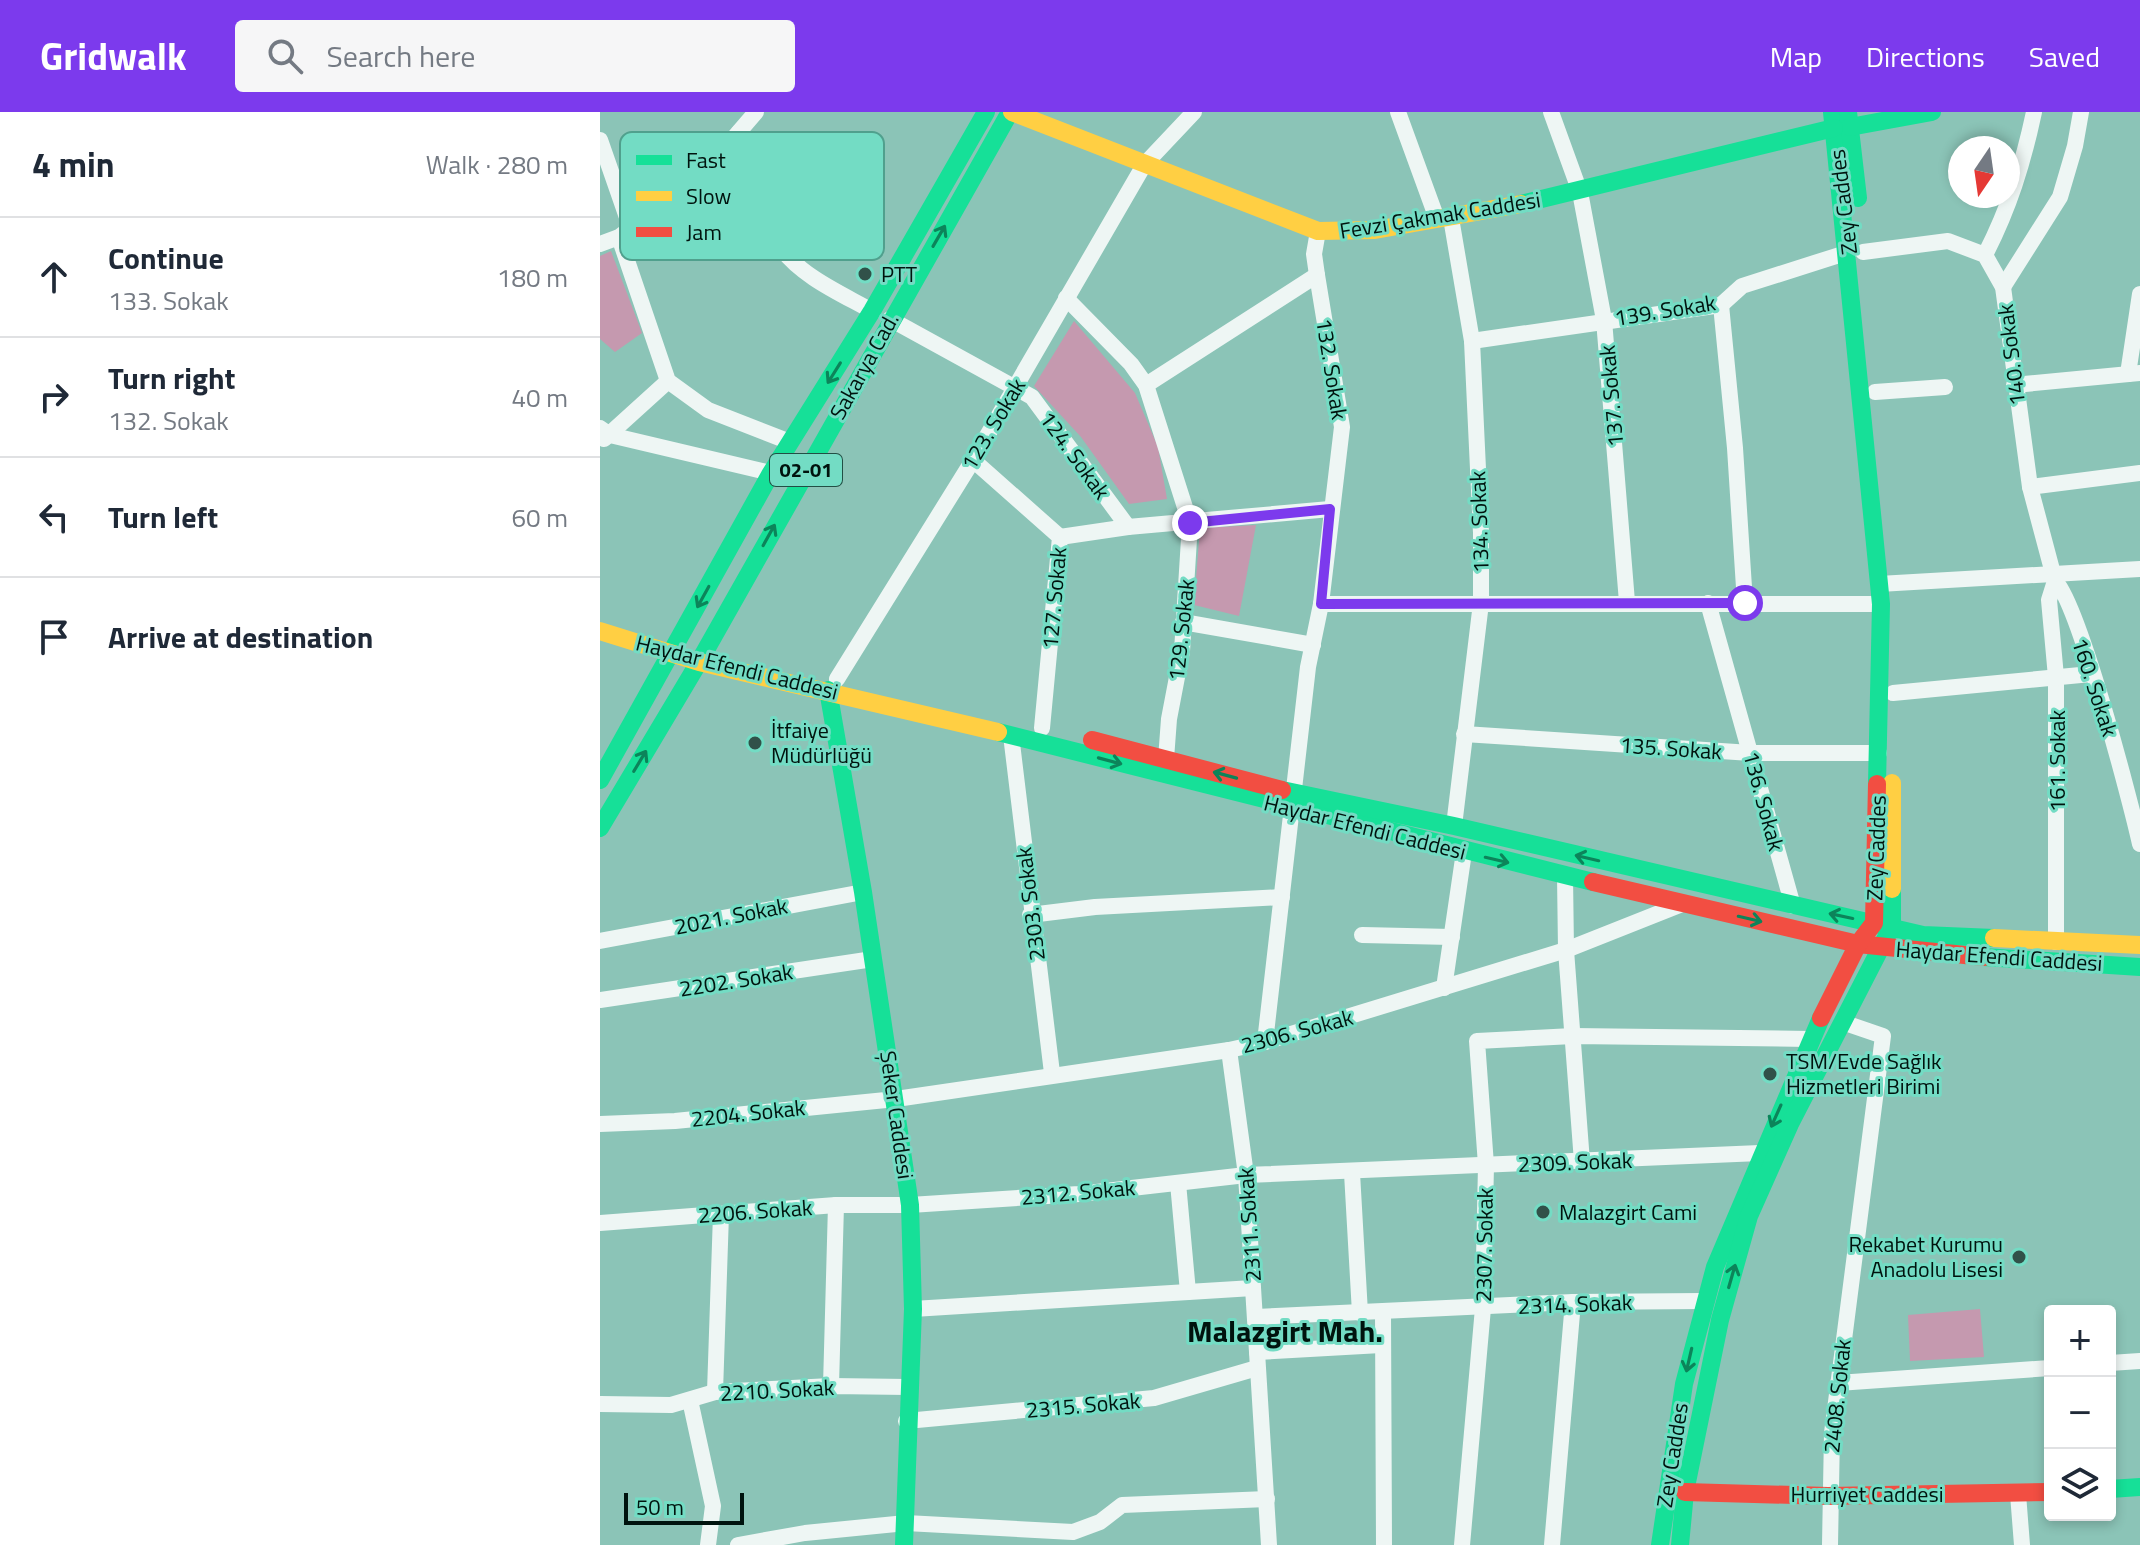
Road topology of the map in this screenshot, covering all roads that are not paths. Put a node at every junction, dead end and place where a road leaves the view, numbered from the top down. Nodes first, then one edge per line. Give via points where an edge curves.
1 (756, 112) edge
2 (986, 112) edge
3 (1011, 112) edge
4 (1194, 112) edge
5 (1398, 112) edge
6 (1551, 112) edge
7 (1932, 112) edge
8 (2034, 112) edge
9 (2081, 112) edge
10 (1841, 120) edge
11 (739, 132) edge
12 (600, 140) edge
13 (1144, 165) junction
14 (1580, 192) junction
15 (620, 216) edge
16 (1444, 219) junction
17 (1318, 231) junction
18 (620, 233) edge
19 (600, 244) edge
20 (1856, 252) junction
21 (1985, 255) junction
22 (633, 260) edge
23 (794, 260) edge
24 (1317, 275) junction
25 (2003, 287) junction
26 (2140, 294) edge
27 (1066, 298) junction
28 (1721, 305) junction
29 (872, 311) junction
30 (890, 319) junction
31 (1604, 320) junction
32 (1472, 341) junction
33 (2134, 374) edge
34 (668, 381) junction
35 (1146, 385) junction
36 (2014, 385) junction
37 (1016, 386) junction
38 (1945, 387) dead end
39 (1875, 392) junction
40 (603, 435) edge
41 (790, 442) junction
42 (973, 460) junction
43 (771, 473) junction
44 (2140, 473) edge
45 (2030, 487) junction
46 (1330, 509) junction
47 (1190, 523) junction
48 (1128, 527) junction
49 (1060, 537) junction
50 (2140, 569) edge
51 (2054, 577) junction
52 (1886, 584) junction
53 (1627, 602) junction
54 (1481, 603) junction
55 (1708, 603) junction
56 (1745, 603) junction
57 (1321, 604) junction
58 (1881, 604) junction
59 (600, 615) edge
60 (1183, 622) junction
61 (600, 631) edge
62 (1313, 645) junction
63 (675, 648) junction
64 (702, 656) junction
65 (2091, 674) junction
66 (2056, 677) junction
67 (832, 685) junction
68 (1893, 693) junction
69 (1042, 728) junction
70 (1464, 734) junction
71 (1011, 735) junction
72 (1751, 753) junction
73 (1879, 753) junction
74 (1166, 759) junction
75 (600, 780) edge
76 (2134, 793) edge
77 (1295, 801) junction
78 (1454, 826) junction
79 (600, 828) edge
80 (2140, 844) edge
81 (1464, 852) junction
82 (1565, 876) junction
83 (863, 892) junction
84 (1282, 897) junction
85 (1682, 904) junction
86 (1793, 906) junction
87 (1030, 915) junction
88 (1883, 924) junction
89 (1362, 935) dead end
90 (1452, 937) junction
91 (600, 941) edge
92 (2056, 942) junction
93 (1858, 944) junction
94 (2140, 945) edge
95 (1881, 947) junction
96 (1566, 950) junction
97 (873, 959) junction
98 (2140, 967) edge
99 (1444, 988) junction
100 (600, 1000) edge
101 (1842, 1022) junction
102 (1573, 1036) junction
103 (1810, 1039) junction
104 (1265, 1042) junction
105 (1229, 1050) junction
106 (1052, 1073) junction
107 (896, 1099) junction
108 (600, 1124) edge
109 (1760, 1153) junction
110 (1582, 1162) junction
111 (1486, 1165) junction
112 (1352, 1173) junction
113 (1246, 1175) junction
114 (1178, 1183) junction
115 (836, 1205) junction
116 (910, 1205) junction
117 (721, 1214) junction
118 (600, 1223) edge
119 (1253, 1288) junction
120 (1188, 1292) junction
121 (1703, 1301) junction
122 (1573, 1302) junction
123 (1483, 1308) junction
124 (913, 1309) junction
125 (1360, 1313) junction
126 (1383, 1313) junction
127 (1256, 1317) junction
128 (1381, 1345) junction
129 (1257, 1360) junction
130 (2140, 1361) edge
131 (2116, 1363) edge
132 (2044, 1368) edge
133 (1838, 1383) junction
134 (831, 1386) junction
135 (908, 1387) junction
136 (715, 1392) junction
137 (690, 1400) junction
138 (600, 1404) edge
139 (906, 1421) junction
140 (2140, 1487) edge
141 (2116, 1489) edge
142 (1685, 1492) junction
143 (2044, 1492) edge
144 (2018, 1494) junction
145 (1828, 1496) junction
146 (1267, 1499) junction
147 (906, 1523) junction
148 (805, 1539) edge
149 (708, 1545) edge
150 (738, 1545) edge
151 (904, 1545) edge
152 (1269, 1545) edge
153 (1384, 1545) edge
154 (1462, 1545) edge
155 (1552, 1545) edge
156 (1660, 1545) edge
157 (1680, 1545) edge
158 (1830, 1545) edge
159 (2022, 1545) edge

1 - 11 street
2 - 29 main road, Sakarya Cad. / 02-01
3 - 13 main road, Fevzi Çakmak Caddesi
30 -> 3 main road, Sakarya Cad. / 02-01
4 - 13 street, 123. Sokak
5 - 16 street, 134. Sokak
6 - 14 street, 137. Sokak
7 - 10 main road, Fevzi Çakmak Caddesi
8 - 21 street via 2009,207
9 - 25 street via 2060,197
10 - 14 main road, Fevzi Çakmak Caddesi
10 - 20 main road, Zey Caddes
12 - 15 street
13 - 17 main road, Fevzi Çakmak Caddesi
13 - 27 street, 123. Sokak
14 - 16 main road, Fevzi Çakmak Caddesi
14 - 31 street, 137. Sokak
16 - 17 main road, Fevzi Çakmak Caddesi via 1342,234
16 - 32 street, 134. Sokak
17 - 24 street, 132. Sokak
18 - 19 street
20 - 21 street via 1948,241
20 - 28 street, 139. Sokak via 1742,286
20 - 39 main road, Zey Caddes
20 - 52 main road, Zey Caddes
21 - 25 street, 140. Sokak
22 - 34 street
23 - 29 street via 820,282
24 - 35 street
24 - 46 street, 132. Sokak via 1342,427
25 - 36 street, 140. Sokak
26 - 33 street
27 - 35 street, 129. Sokak
27 - 37 street, 123. Sokak
28 - 31 street, 139. Sokak
28 - 56 street
29 -> 41 main road, Sakarya Cad. / 02-01
30 - 37 street, 124. Sokak
64 -> 30 main road, Sakarya Cad. / 02-01
31 - 32 street, 139. Sokak
31 - 53 street, 137. Sokak
32 - 54 street, 134. Sokak
33 - 36 street
34 - 40 street
34 - 41 street via 708,410
35 - 47 street, 129. Sokak
36 - 45 street, 140. Sokak
37 - 42 street, 123. Sokak
37 - 48 street, 124. Sokak via 1032,397
38 - 39 street
39 - 52 main road, Zey Caddes
40 - 43 street
41 - 43 main road, Sakarya Cad. / 02-01
42 - 49 street, 127. Sokak
42 - 67 street, 123. Sokak
43 -> 63 main road, Sakarya Cad. / 02-01
44 - 45 street
45 - 51 street, 140. Sokak
46 - 47 street
46 - 57 street, 132. Sokak
47 - 48 street
47 - 60 street, 129. Sokak
48 - 49 street
49 - 69 street, 127. Sokak
50 - 51 street
51 - 52 street
51 - 65 street, 160. Sokak via 2067,599
51 - 66 street, 161. Sokak via 2049,617
52 - 58 main road, Zey Caddes
52 - 68 main road, Zey Caddes
53 - 54 street
53 - 55 street
54 - 57 street
54 - 70 street, 134. Sokak
55 - 56 street
55 - 72 street, 136. Sokak
56 - 58 street
57 - 62 street, 132. Sokak
58 - 73 main road, Zey Caddes
59 - 63 main road, Haydar Efendi Caddesi
60 - 62 street
60 - 74 street, 129. Sokak
61 - 63 main road, Haydar Efendi Caddesi
62 - 77 street, 132. Sokak
63 - 64 main road, Haydar Efendi Caddesi
63 - 75 main road, Sakarya Cad.
64 - 67 main road, Haydar Efendi Caddesi
79 -> 64 main road, Sakarya Cad. / 02-01
65 - 66 street
65 - 76 street, 160. Sokak
66 - 68 street
66 - 92 street, 161. Sokak
67 - 69 main road, Haydar Efendi Caddesi
67 - 71 main road, Haydar Efendi Caddesi
67 - 83 main road, Şeker Caddesi
68 - 88 main road, Zey Caddes
69 - 74 main road, Haydar Efendi Caddesi
70 - 72 street, 135. Sokak
70 - 78 street, 134. Sokak
71 -> 77 main road, Haydar Efendi Caddesi
71 - 87 street, 2303. Sokak
72 - 73 street, 135. Sokak
72 - 86 street, 136. Sokak
73 - 88 main road, Zey Caddes
77 -> 74 main road, Haydar Efendi Caddesi
76 - 80 street, 160. Sokak
77 - 78 main road, Haydar Efendi Caddesi
77 - 81 main road, Haydar Efendi Caddesi
77 - 84 street, 132. Sokak
86 -> 78 main road, Haydar Efendi Caddesi
81 -> 82 main road, Haydar Efendi Caddesi
81 - 90 street
82 - 85 main road, Haydar Efendi Caddesi
82 - 96 street
83 - 91 street, 2021. Sokak
83 - 97 main road, Şeker Caddesi
84 - 87 street
84 - 104 street, 132. Sokak
85 -> 93 main road, Haydar Efendi Caddesi
85 - 96 street, 2306. Sokak
88 -> 86 main road, Haydar Efendi Caddesi
87 - 106 street, 2303. Sokak
88 - 92 main road, Haydar Efendi Caddesi via 1923,935
88 - 93 main road, Zey Caddes
88 - 95 main road, Zey Caddes
89 - 90 street
90 - 99 street
92 - 94 main road, Haydar Efendi Caddesi
93 - 95 main road, Haydar Efendi Caddesi
93 - 103 main road, Zey Caddes
95 - 98 main road, Haydar Efendi Caddesi
95 - 101 main road, Zey Caddes
96 - 99 street, 2306. Sokak
96 - 102 street
97 - 100 street, 2202. Sokak
97 - 107 main road, Şeker Caddesi
99 - 104 street, 2306. Sokak
101 - 133 street, 2408. Sokak via 1883,1036
142 -> 101 main road, Zey Caddes via 1720,1320 1749,1216
102 - 103 street
102 - 110 street
102 - 111 street, 2307. Sokak via 1477,1041
103 -> 109 main road, Zey Caddes
104 - 105 street, 2306. Sokak
105 - 106 street, 2306. Sokak
105 - 113 street, 2311. Sokak
106 - 107 street, 2306. Sokak
107 - 108 street, 2204. Sokak
107 - 116 main road, Şeker Caddesi
109 - 110 street, 2309. Sokak
109 - 121 main road, Zey Caddes
110 - 111 street, 2309. Sokak
111 - 112 street, 2309. Sokak
111 - 123 street, 2307. Sokak
112 - 113 street, 2309. Sokak
112 - 125 street
113 - 114 street, 2312. Sokak
113 - 119 street, 2311. Sokak
114 - 116 street, 2312. Sokak
114 - 120 street
115 - 116 street, 2206. Sokak
115 - 117 street, 2206. Sokak
115 - 134 street
116 - 124 main road, Şeker Caddesi
117 - 118 street, 2206. Sokak
117 - 136 street
119 - 120 street
119 - 127 street, 2311. Sokak
120 - 124 street
121 - 122 street, 2314. Sokak
121 -> 156 main road, Zey Caddes via 1684,1384
122 - 123 street, 2314. Sokak
122 - 155 street
123 - 126 street, 2314. Sokak
123 - 154 street, 2307. Sokak
124 - 135 main road, Şeker Caddesi
125 - 126 street, 2314. Sokak
125 - 127 street, 2314. Sokak
126 - 128 street
127 - 129 street, 2311. Sokak
128 - 129 street, 2315. Sokak
128 - 153 street
129 - 139 street, 2315. Sokak via 1154,1398
129 - 146 street, 2311. Sokak
130 - 131 street
132 - 133 street
133 - 145 street, 2408. Sokak
134 - 135 street, 2210. Sokak
134 - 136 street, 2210. Sokak
135 - 139 main road, Şeker Caddesi
136 - 137 street, 2210. Sokak
137 - 138 street, 2210. Sokak via 671,1405
137 - 149 street via 713,1506
139 - 147 main road, Şeker Caddesi
140 - 141 main road
142 - 145 main road, Hurriyet Caddesi
142 - 157 main road, Zey Caddes
143 - 144 main road, Hurriyet Caddesi
144 - 145 main road, Hurriyet Caddesi
144 - 159 street
145 - 158 street, 2408. Sokak
146 - 147 street via 1122,1505 1100,1522 1073,1532
146 - 152 street, 2311. Sokak
147 - 148 street
147 - 151 main road, Şeker Caddesi
148 - 150 street

